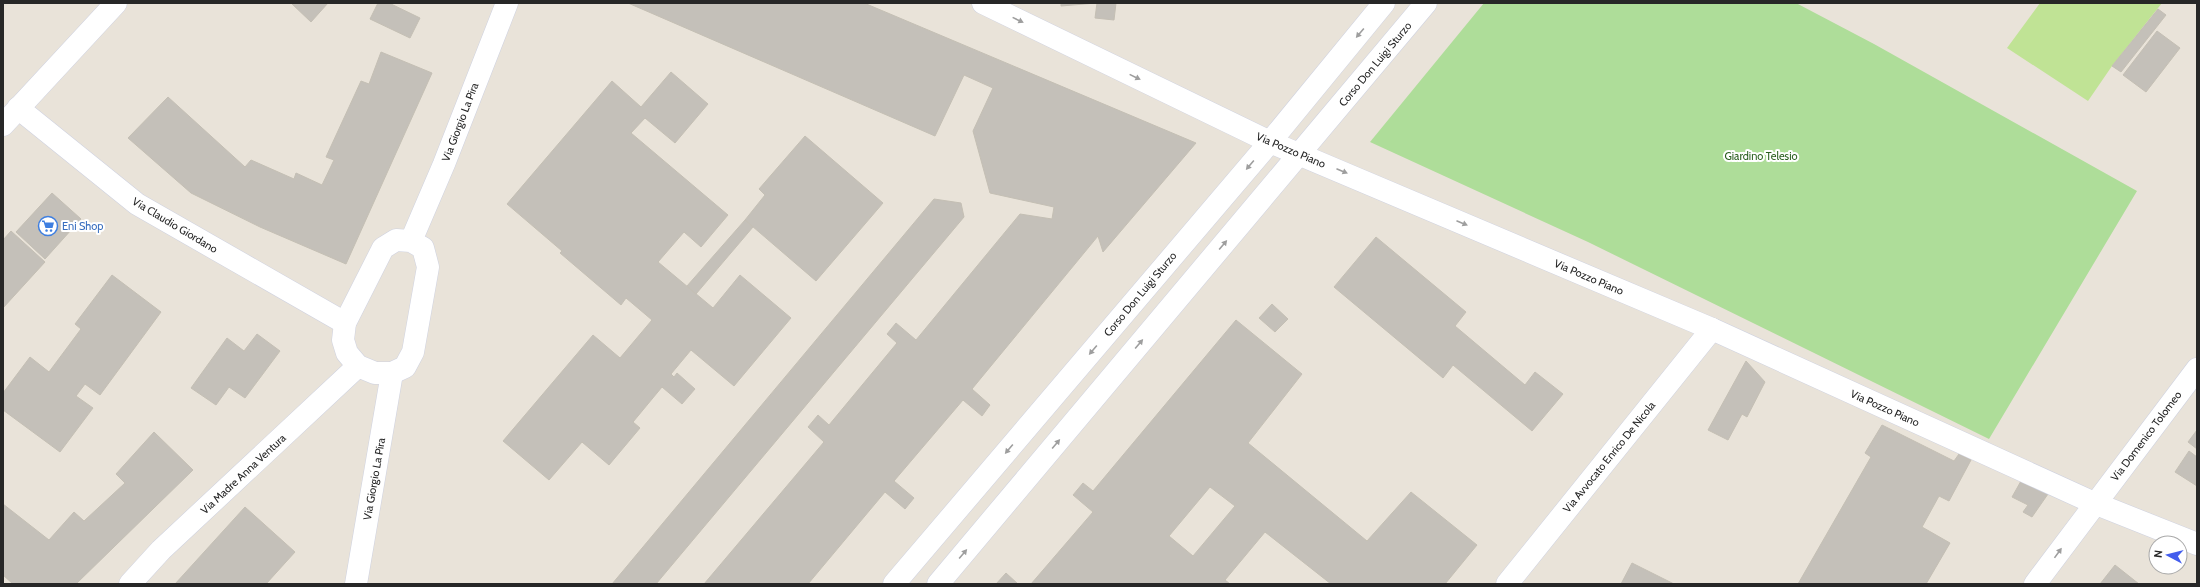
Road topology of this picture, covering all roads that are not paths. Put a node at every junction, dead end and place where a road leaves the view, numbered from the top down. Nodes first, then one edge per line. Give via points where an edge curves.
1 (116, 3) edge
2 (507, 3) edge
3 (983, 3) edge
4 (1384, 3) edge
5 (1426, 3) edge
6 (18, 108) junction
7 (3, 125) edge
8 (1270, 142) junction
9 (1299, 153) junction
10 (411, 241) junction
11 (345, 324) junction
12 (1712, 330) junction
13 (358, 366) junction
14 (2197, 369) edge
15 (392, 373) junction
16 (2094, 503) junction
17 (2197, 544) edge
18 (130, 584) edge
19 (356, 584) edge
20 (894, 584) edge
21 (938, 584) edge
22 (1507, 584) edge
23 (2035, 584) edge

1 - 6 street
2 - 10 street, Via Giorgio La Pira
3 -> 8 street, Via Pozzo Piano
4 -> 8 street, Corso Don Luigi Sturzo
5 - 9 street, Corso Don Luigi Sturzo
6 - 7 street
6 - 11 street, Via Claudio Giordano via 137,204
8 - 9 street, Via Pozzo Piano
8 -> 20 street, Corso Don Luigi Sturzo
9 -> 12 street, Via Pozzo Piano
21 -> 9 street, Corso Don Luigi Sturzo
10 - 11 street via 396,240 383,248
10 - 15 street via 423,248 428,267 413,352 405,367
11 - 13 street via 343,340 347,354
12 - 16 street, Via Pozzo Piano
12 - 22 street, Via Avvocato Enrico De Nicola
13 - 15 street via 375,373
13 - 18 street, Via Madre Anna Ventura via 162,550
14 - 16 street, Via Domenico Tolomeo
15 - 19 street, Via Giorgio La Pira
16 - 17 street, Via Pozzo Piano
23 -> 16 street, Via Domenico Tolomeo

